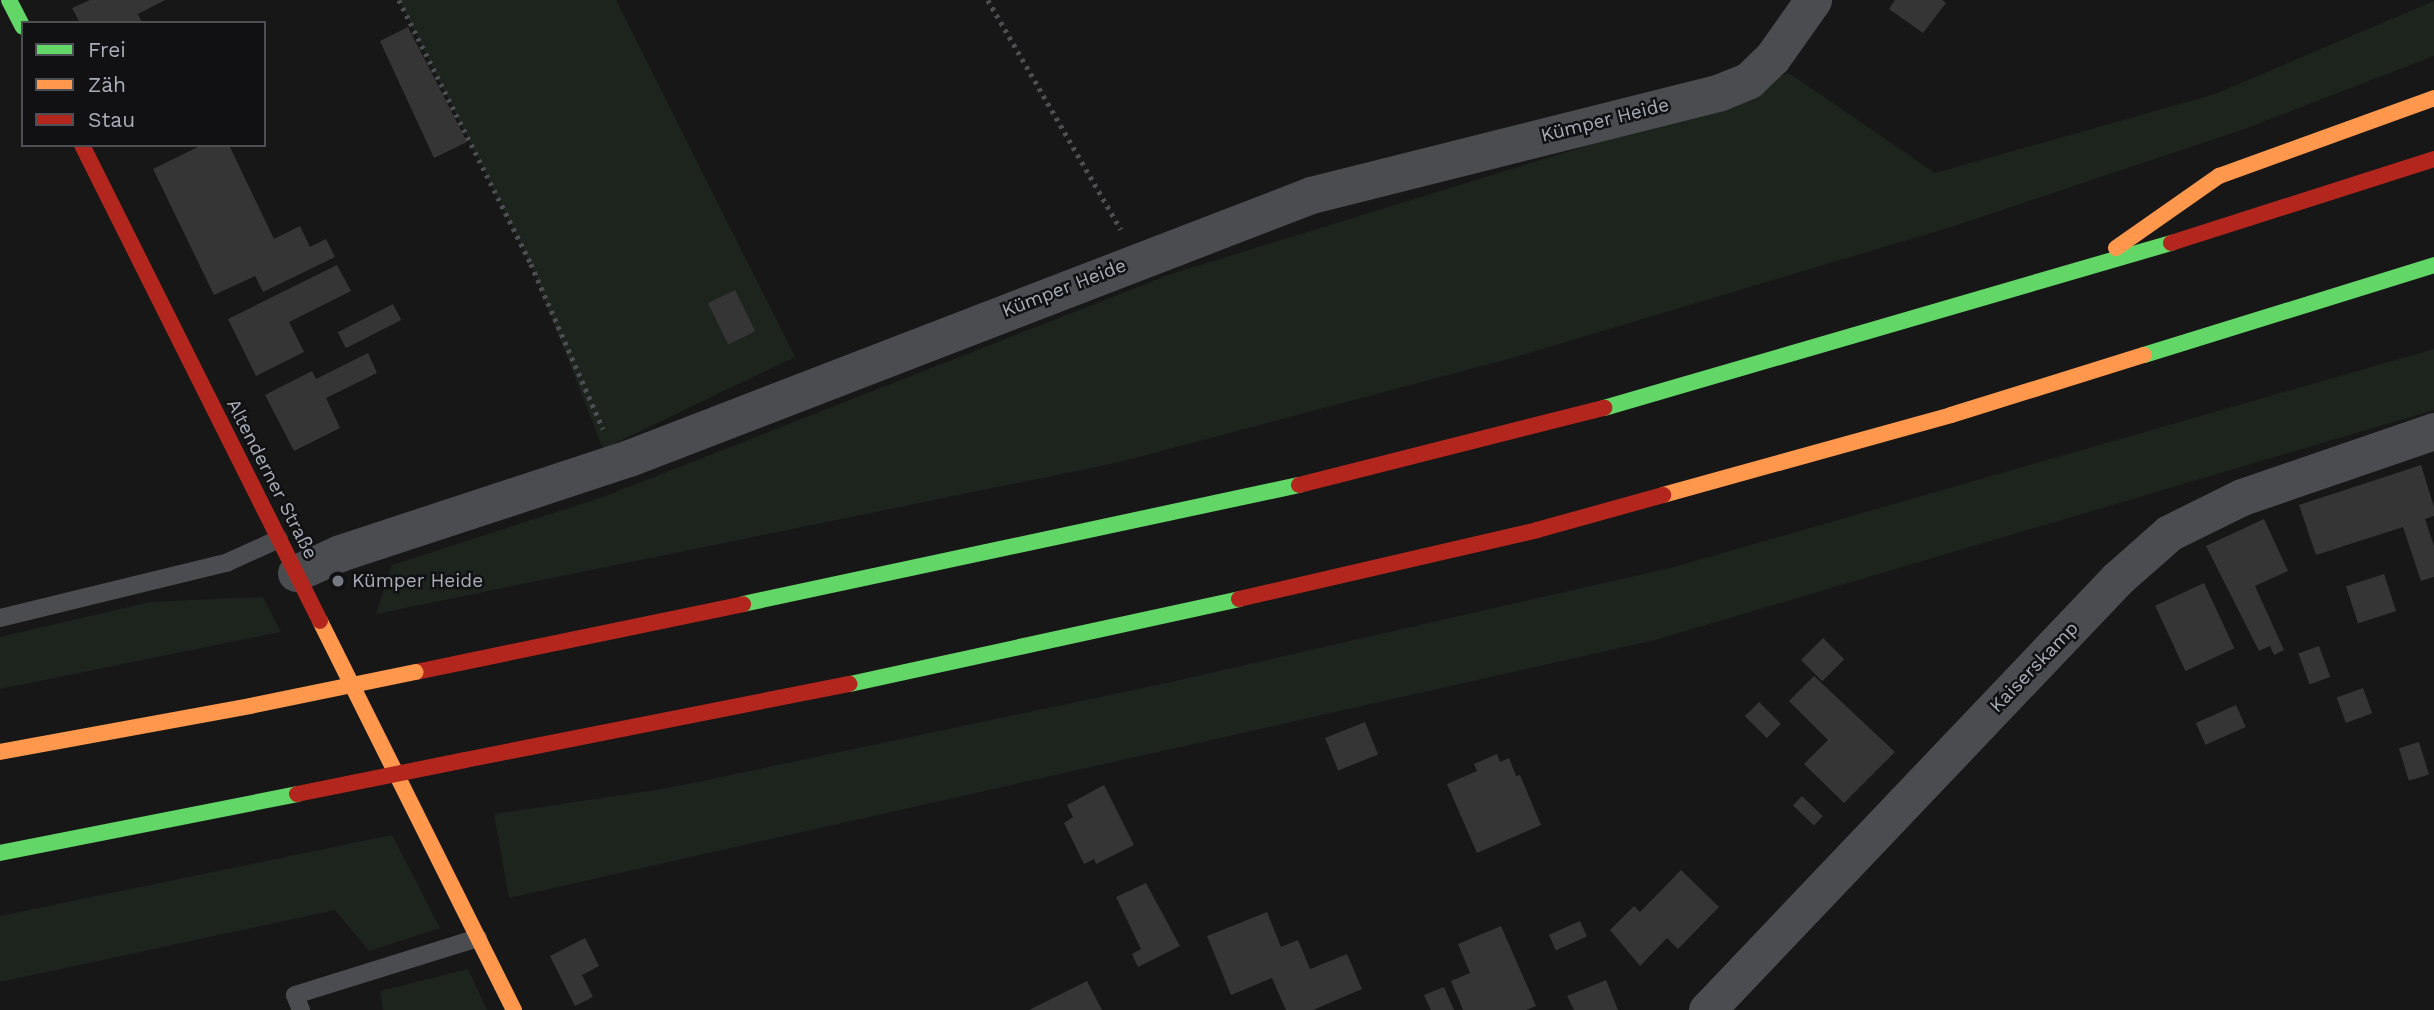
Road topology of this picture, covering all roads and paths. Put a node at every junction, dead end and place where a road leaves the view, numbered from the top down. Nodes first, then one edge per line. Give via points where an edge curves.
1 (9, 0) edge
2 (399, 0) edge
3 (988, 0) edge
4 (1813, 0) edge
5 (21, 23) edge
6 (2434, 98) edge
7 (83, 147) edge
8 (2434, 159) edge
9 (1132, 261) junction
10 (2434, 265) edge
11 (2083, 271) junction
12 (2422, 288) dead end
13 (2362, 289) junction
14 (2434, 431) edge
15 (617, 461) junction
16 (279, 539) junction
17 (296, 573) junction
18 (0, 618) edge
19 (0, 752) edge
20 (0, 853) edge
21 (478, 939) junction
22 (301, 1010) edge
23 (514, 1010) edge
24 (1707, 1010) edge

1 - 5 main road
2 - 15 path via 531,264
3 - 9 path via 1116,215
4 - 9 street, Kümper Heide via 1772,58 1749,80 1720,92 1311,195
6 - 11 main road via 2219,176
7 - 16 main road, Altenderner Straße
8 - 11 main road
9 - 15 street, Kümper Heide
10 - 13 main road
11 - 19 main road, bridge via 1659,394 1235,501 250,705
12 - 13 main road
13 - 20 main road, bridge via 1951,415 1537,530 1002,654
14 - 24 street, Kaiserskamp via 2242,498 2169,533 2117,579
15 - 17 street, Kümper Heide via 340,553
16 - 17 main road, Altenderner Straße
16 - 18 lane via 226,563
17 - 21 main road, Altenderner Straße
21 - 22 lane via 296,995
21 - 23 main road, Altenderner Straße

